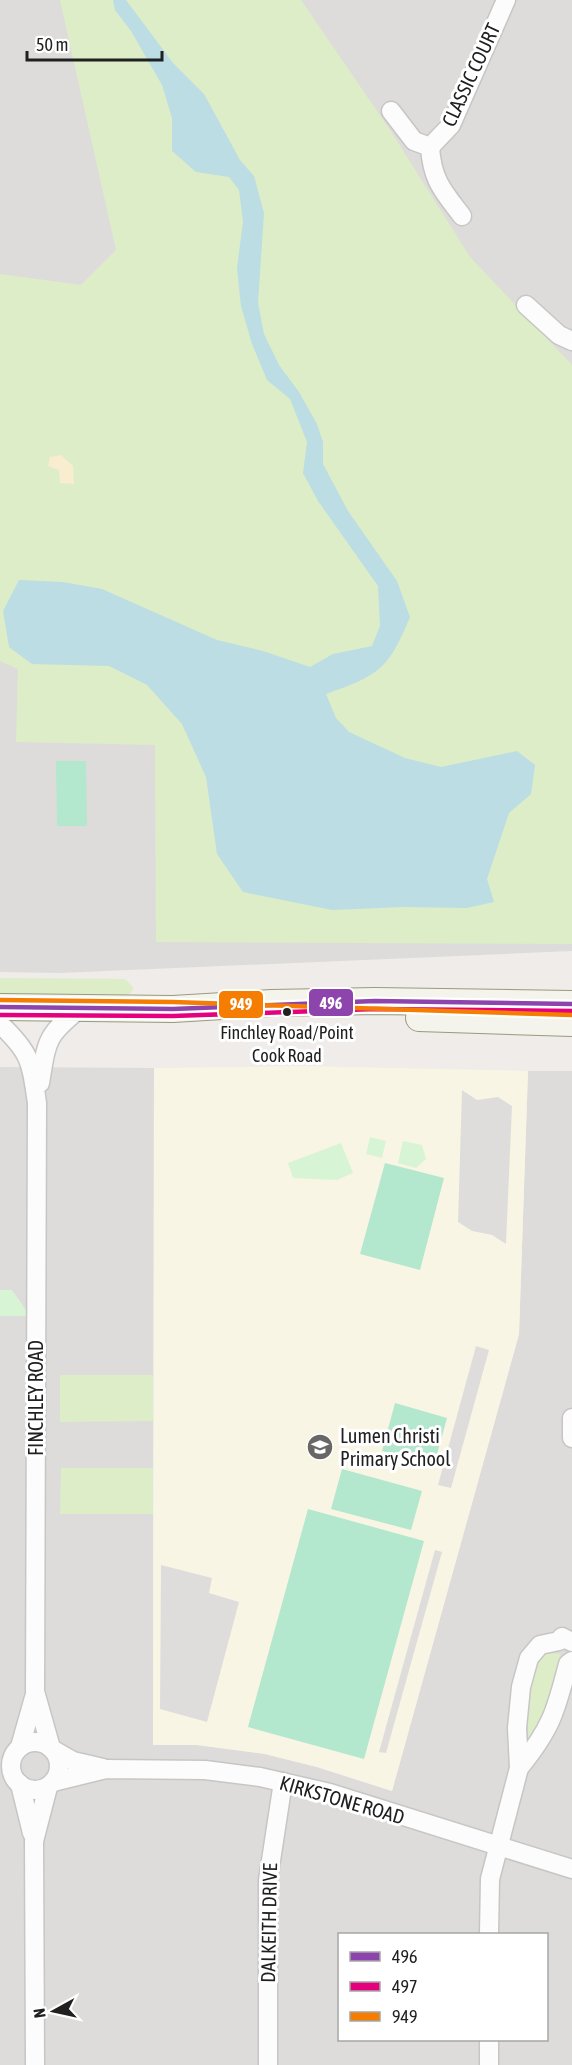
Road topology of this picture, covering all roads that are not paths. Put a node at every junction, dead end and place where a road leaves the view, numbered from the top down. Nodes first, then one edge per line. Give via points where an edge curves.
1 (506, 0) edge
2 (391, 111) dead end
3 (430, 147) junction
4 (462, 216) dead end
5 (526, 305) dead end
6 (572, 341) edge
7 (572, 1004) edge
8 (0, 1007) edge
9 (82, 1007) junction
10 (489, 1012) junction
11 (572, 1023) edge
12 (0, 1024) edge
13 (37, 1103) junction
14 (572, 1418) edge
15 (572, 1438) edge
16 (565, 1642) edge
17 (570, 1663) edge
18 (35, 1694) junction
19 (20, 1748) junction
20 (52, 1749) junction
21 (0, 1757) edge
22 (519, 1768) junction
23 (106, 1769) junction
24 (0, 1776) edge
25 (283, 1782) junction
26 (19, 1784) junction
27 (50, 1784) junction
28 (34, 1841) junction
29 (498, 1847) junction
30 (572, 1869) edge
31 (489, 1933) edge
32 (489, 2041) edge
33 (34, 2065) edge
34 (268, 2065) edge
35 (489, 2065) edge

1 - 3 street, CLASSIC COURT via 451,125
2 - 3 street, CLASSIC COURT via 414,141
3 - 4 street, CLASSIC COURT via 438,184
5 - 6 street via 559,335
7 - 10 main road
8 - 9 main road
9 - 10 main road via 172,1009 272,1003
9 - 13 street, FINCHLEY ROAD via 48,1040
10 - 11 main road
12 - 13 street, FINCHLEY ROAD via 29,1058
13 - 18 street, FINCHLEY ROAD
14 - 15 street
16 - 17 street
16 - 22 street via 540,1645 529,1658 518,1718
17 - 22 street via 556,1712 540,1742
18 - 19 street, FINCHLEY ROAD
18 - 20 street, FINCHLEY ROAD
19 - 20 street via 35,1742
19 - 21 street
19 - 26 street via 12,1764
20 - 23 street, KIRKSTONE ROAD via 73,1761
20 - 27 street via 59,1764 58,1774
22 - 29 street
23 - 25 street, KIRKSTONE ROAD via 205,1770
23 - 27 street, KIRKSTONE ROAD
24 - 26 street
25 - 29 street, KIRKSTONE ROAD
25 - 34 street, DALKEITH DRIVE via 268,1880
26 - 27 street via 34,1790
26 - 28 street
27 - 28 street
28 - 33 street
29 - 30 street, KIRKSTONE ROAD
29 - 31 street via 490,1879
32 - 35 street

